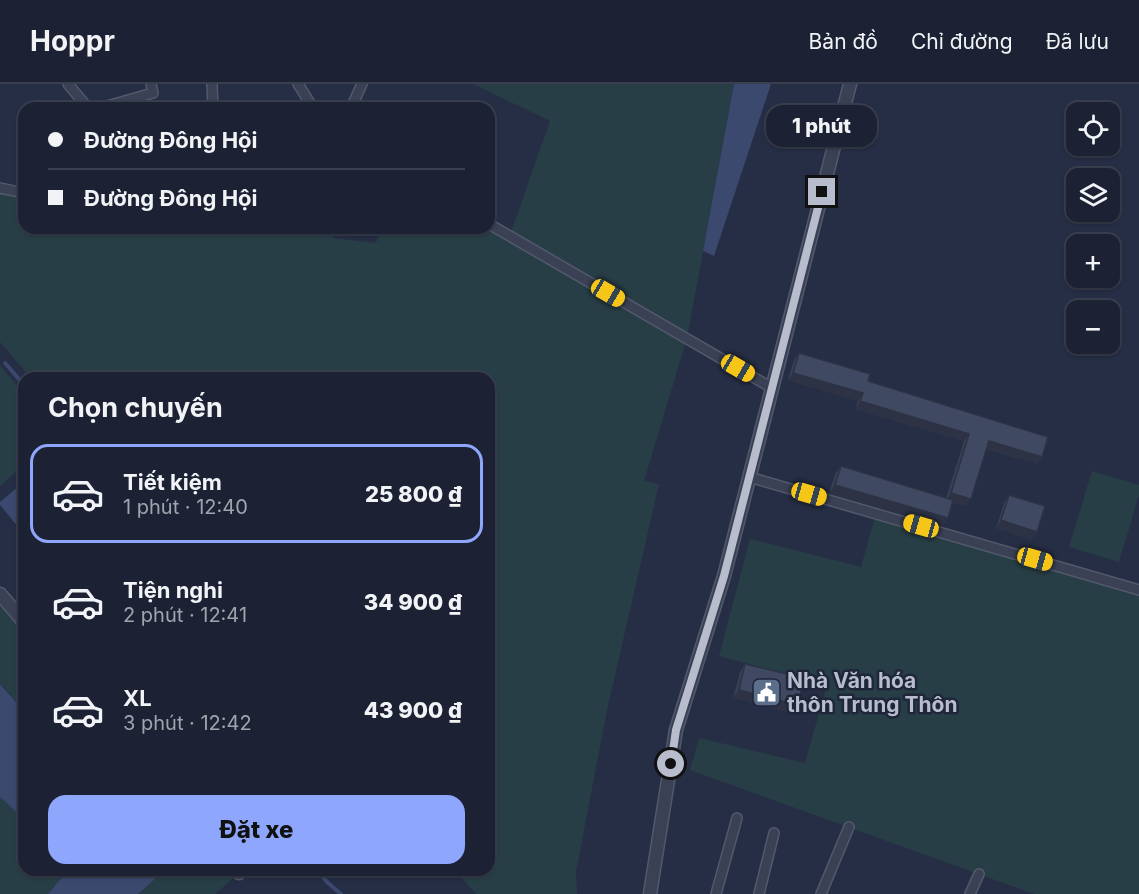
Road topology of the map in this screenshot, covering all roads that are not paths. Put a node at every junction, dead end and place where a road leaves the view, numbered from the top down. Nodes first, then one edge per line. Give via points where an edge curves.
1 (68, 84) edge
2 (151, 84) edge
3 (212, 84) edge
4 (298, 84) edge
5 (362, 84) edge
6 (850, 84) edge
7 (83, 102) edge
8 (121, 102) edge
9 (213, 102) edge
10 (309, 102) edge
11 (354, 102) edge
12 (0, 188) edge
13 (18, 192) edge
14 (495, 227) edge
15 (772, 388) junction
16 (749, 477) junction
17 (1139, 590) edge
18 (0, 594) edge
19 (18, 615) edge
20 (737, 818) dead end
21 (849, 827) dead end
22 (774, 833) dead end
23 (979, 874) dead end
24 (650, 894) edge
25 (716, 894) edge
26 (759, 894) edge
27 (821, 894) edge
28 (970, 894) edge

1 - 7 street
2 - 8 street via 153,93
3 - 9 street
4 - 10 street
5 - 11 street
6 - 15 street
12 - 13 street
14 - 15 street
15 - 16 street
16 - 17 street
16 - 24 street via 724,576 676,730
18 - 19 street
20 - 25 street
21 - 27 street
22 - 26 street
23 - 28 street

